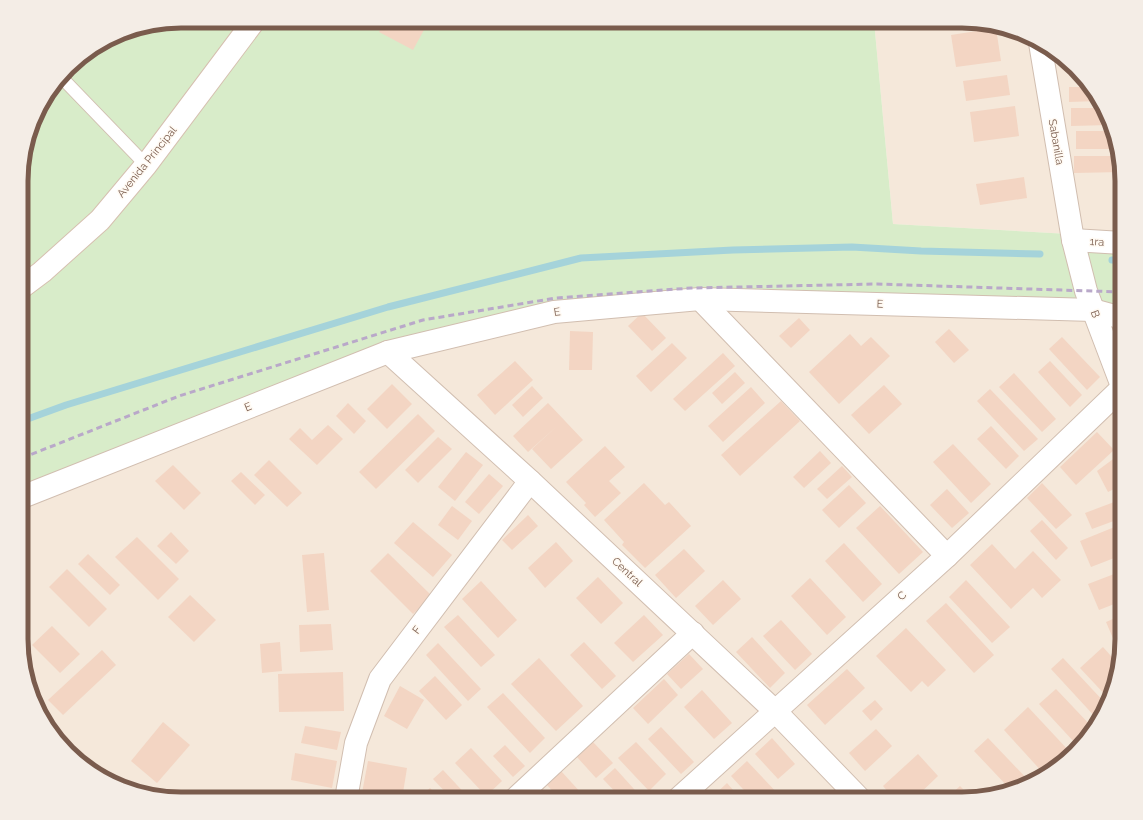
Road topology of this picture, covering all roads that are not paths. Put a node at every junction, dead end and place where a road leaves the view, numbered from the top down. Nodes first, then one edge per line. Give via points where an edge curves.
1 (249, 28) edge
2 (1041, 50) edge
3 (65, 81) edge
4 (146, 165) junction
5 (1073, 240) junction
6 (1115, 243) edge
7 (28, 282) edge
8 (700, 299) junction
9 (1093, 310) junction
10 (1115, 316) edge
11 (388, 352) junction
12 (1115, 368) edge
13 (1115, 394) edge
14 (530, 481) junction
15 (28, 495) edge
16 (947, 556) junction
17 (693, 633) junction
18 (775, 710) junction
19 (347, 792) edge
20 (523, 792) edge
21 (686, 792) edge
22 (853, 792) edge

1 - 4 street, Avenida Principal
2 - 5 street, Sabanilla
3 - 4 lane
4 - 7 street, Avenida Principal via 100,220
5 - 6 street, 1ra
5 - 9 street, B
8 - 9 street, E
8 - 11 street, E via 554,312
8 - 16 street
9 - 10 street, E
9 - 12 street, B
11 - 14 street, Central
11 - 15 street, E
13 - 16 street, C
14 - 17 street, Central
14 - 19 street, F via 380,679 356,743
16 - 18 street, C
17 - 18 street, Central
17 - 20 street
18 - 21 street, C
18 - 22 street, Central

